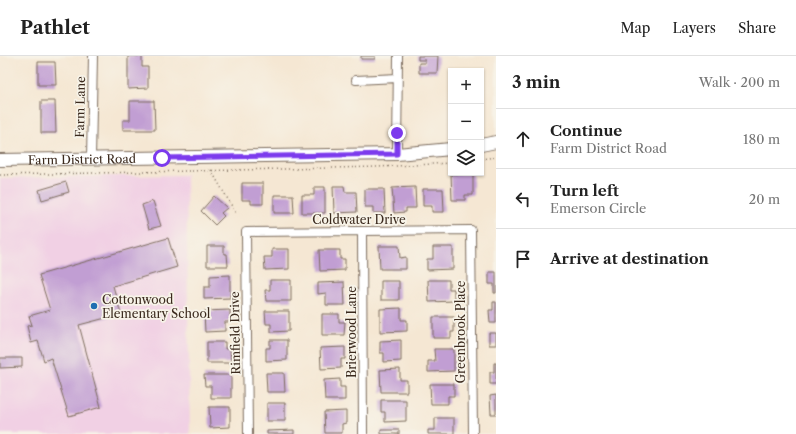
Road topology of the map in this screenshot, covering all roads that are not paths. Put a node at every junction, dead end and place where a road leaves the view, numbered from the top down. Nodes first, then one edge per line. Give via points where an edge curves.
1 (92, 56) edge
2 (398, 56) edge
3 (398, 78) junction
4 (356, 80) dead end
5 (496, 142) edge
6 (484, 144) edge
7 (448, 149) edge
8 (397, 154) junction
9 (91, 159) junction
10 (0, 160) edge
11 (471, 230) joint
12 (362, 231) junction
13 (246, 232) joint
14 (248, 434) edge
15 (363, 434) edge
16 (472, 434) edge

1 - 9 street, Farm Lane
2 - 3 street
3 - 4 street
3 - 8 street
5 - 6 street
7 - 8 street, Farm District Road
8 - 9 street, Farm District Road
9 - 10 street, Farm District Road
11 - 12 street, Coldwater Drive
11 - 16 street, Greenbrook Place
12 - 13 street, Coldwater Drive
12 - 15 street, Brierwood Lane
13 - 14 street, Rimfield Drive

